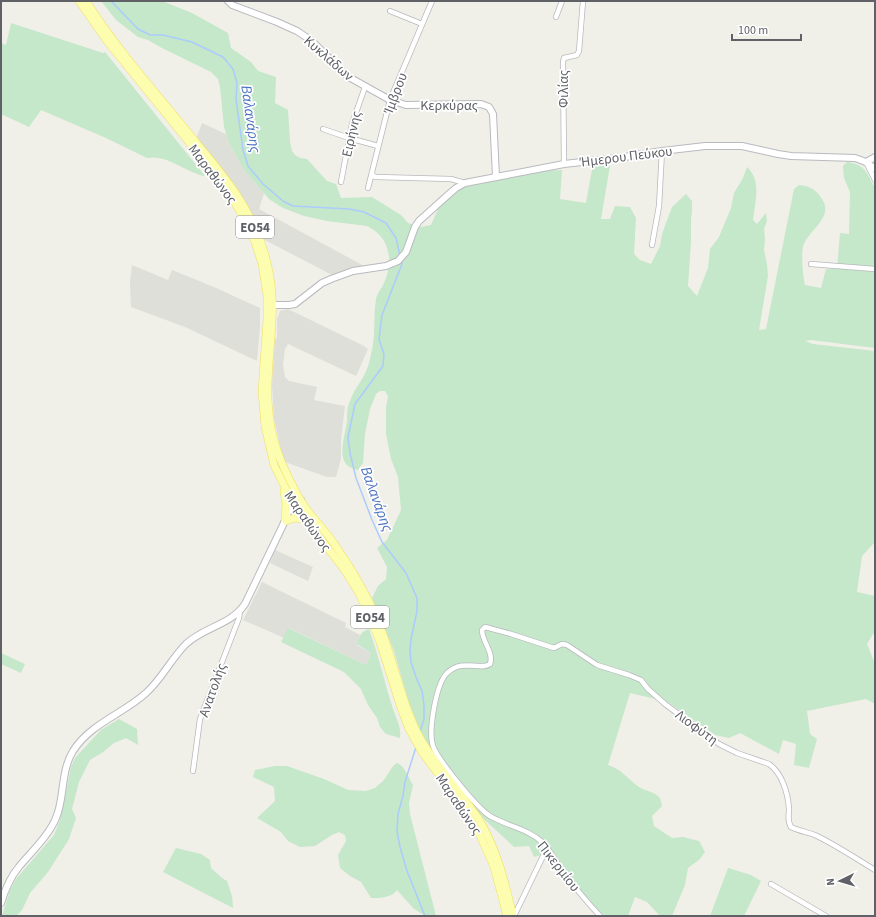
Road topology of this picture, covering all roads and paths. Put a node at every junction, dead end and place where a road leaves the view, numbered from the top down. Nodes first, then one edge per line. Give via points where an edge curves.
1 (79, 1) edge
2 (86, 1) edge
3 (228, 1) edge
4 (432, 1) edge
5 (562, 1) edge
6 (583, 1) edge
7 (390, 11) dead end
8 (556, 17) dead end
9 (422, 24) junction
10 (365, 87) junction
11 (390, 100) junction
12 (323, 128) dead end
13 (349, 138) junction
14 (378, 146) junction
15 (662, 151) junction
16 (875, 157) edge
17 (866, 162) junction
18 (564, 164) junction
19 (875, 169) edge
20 (372, 173) junction
21 (496, 177) junction
22 (875, 180) edge
23 (341, 182) dead end
24 (465, 183) junction
25 (368, 188) dead end
26 (652, 245) dead end
27 (811, 264) dead end
28 (875, 270) edge
29 (273, 305) junction
30 (283, 485) junction
31 (302, 502) junction
32 (296, 508) junction
33 (304, 519) junction
34 (285, 522) junction
35 (240, 611) junction
36 (482, 630) joint
37 (412, 728) junction
38 (424, 750) junction
39 (193, 771) dead end
40 (547, 848) junction
41 (875, 870) edge
42 (771, 884) dead end
43 (1, 903) edge
44 (507, 916) edge
45 (513, 916) edge
46 (600, 916) edge
47 (826, 916) edge

1 - 30 main road, Μαραθώνος / ΕΟ54 via 107,41 227,189 252,234 262,264 267,304 262,382 264,415 271,454
2 - 29 main road, Μαραθώνος / ΕΟ54 via 112,38 243,203 257,231 264,253
3 - 10 street, Κυκλάδων via 232,5 297,32 312,42 347,76
4 - 9 street, Ίμβρου
5 - 8 street
6 - 18 street, Φιλίας via 579,51 574,56 564,58 563,62
7 - 9 street
9 - 11 street, Ίμβρου
10 - 11 street, Κερκύρας
10 - 13 street, Ειρήνης
11 - 14 street, Ίμβρου
11 - 21 street, Κερκύρας via 406,105 481,104 488,107 493,114
12 - 13 street
13 - 14 street
13 - 23 street, Ειρήνης
14 - 20 street, Ίμβρου
15 - 17 street, Ήμερου Πεύκου via 705,146 742,146 778,154 847,157
15 - 18 street, Ήμερου Πεύκου
15 - 26 street via 659,206
16 - 17 street
17 - 19 street, Ήμερου Πεύκου
17 - 22 street
18 - 21 street, Ήμερου Πεύκου
20 - 24 street via 376,178 452,179
20 - 25 street, Ίμβρου
21 - 24 street, Ήμερου Πεύκου
24 - 29 street, Ήμερου Πεύκου via 448,194 419,221 407,249 398,261 353,271 331,279 292,305
27 - 28 street
29 - 31 main road, Μαραθώνος / ΕΟ54 via 268,382 271,425 278,454
30 - 32 main road, Μαραθώνος / ΕΟ54
30 - 34 main road via 286,502
31 - 32 street
31 - 37 main road, Μαραθώνος / ΕΟ54 via 336,546 364,592 384,637
32 - 33 main road, Μαραθώνος / ΕΟ54
32 - 34 street via 288,512
33 - 34 main road via 294,518
33 - 37 main road, Μαραθώνος / ΕΟ54 via 344,569 363,602 379,639 398,701
34 - 35 street
35 - 39 street, Ανατολής via 200,719
35 - 43 street via 192,638 173,658 148,692 95,728 73,751 67,765 57,819 39,845 17,868 7,885
36 - 40 street, Πικερμίου via 492,659 490,664 467,664 446,674 438,692 431,733 434,746 470,797 490,816 534,836
36 - 41 street, Λιοφύτη via 488,627 554,648 562,644 567,645 596,665 641,680 665,704 720,744 773,767 786,791 788,821 791,827 833,844
37 - 38 main road, Μαραθώνος / ΕΟ54
38 - 44 main road, Μαραθώνος / ΕΟ54 via 479,833 494,867
38 - 45 main road, Μαραθώνος / ΕΟ54 via 469,806 487,835 502,873
40 - 45 street
40 - 46 street, Πικερμίου via 574,886
42 - 47 street

